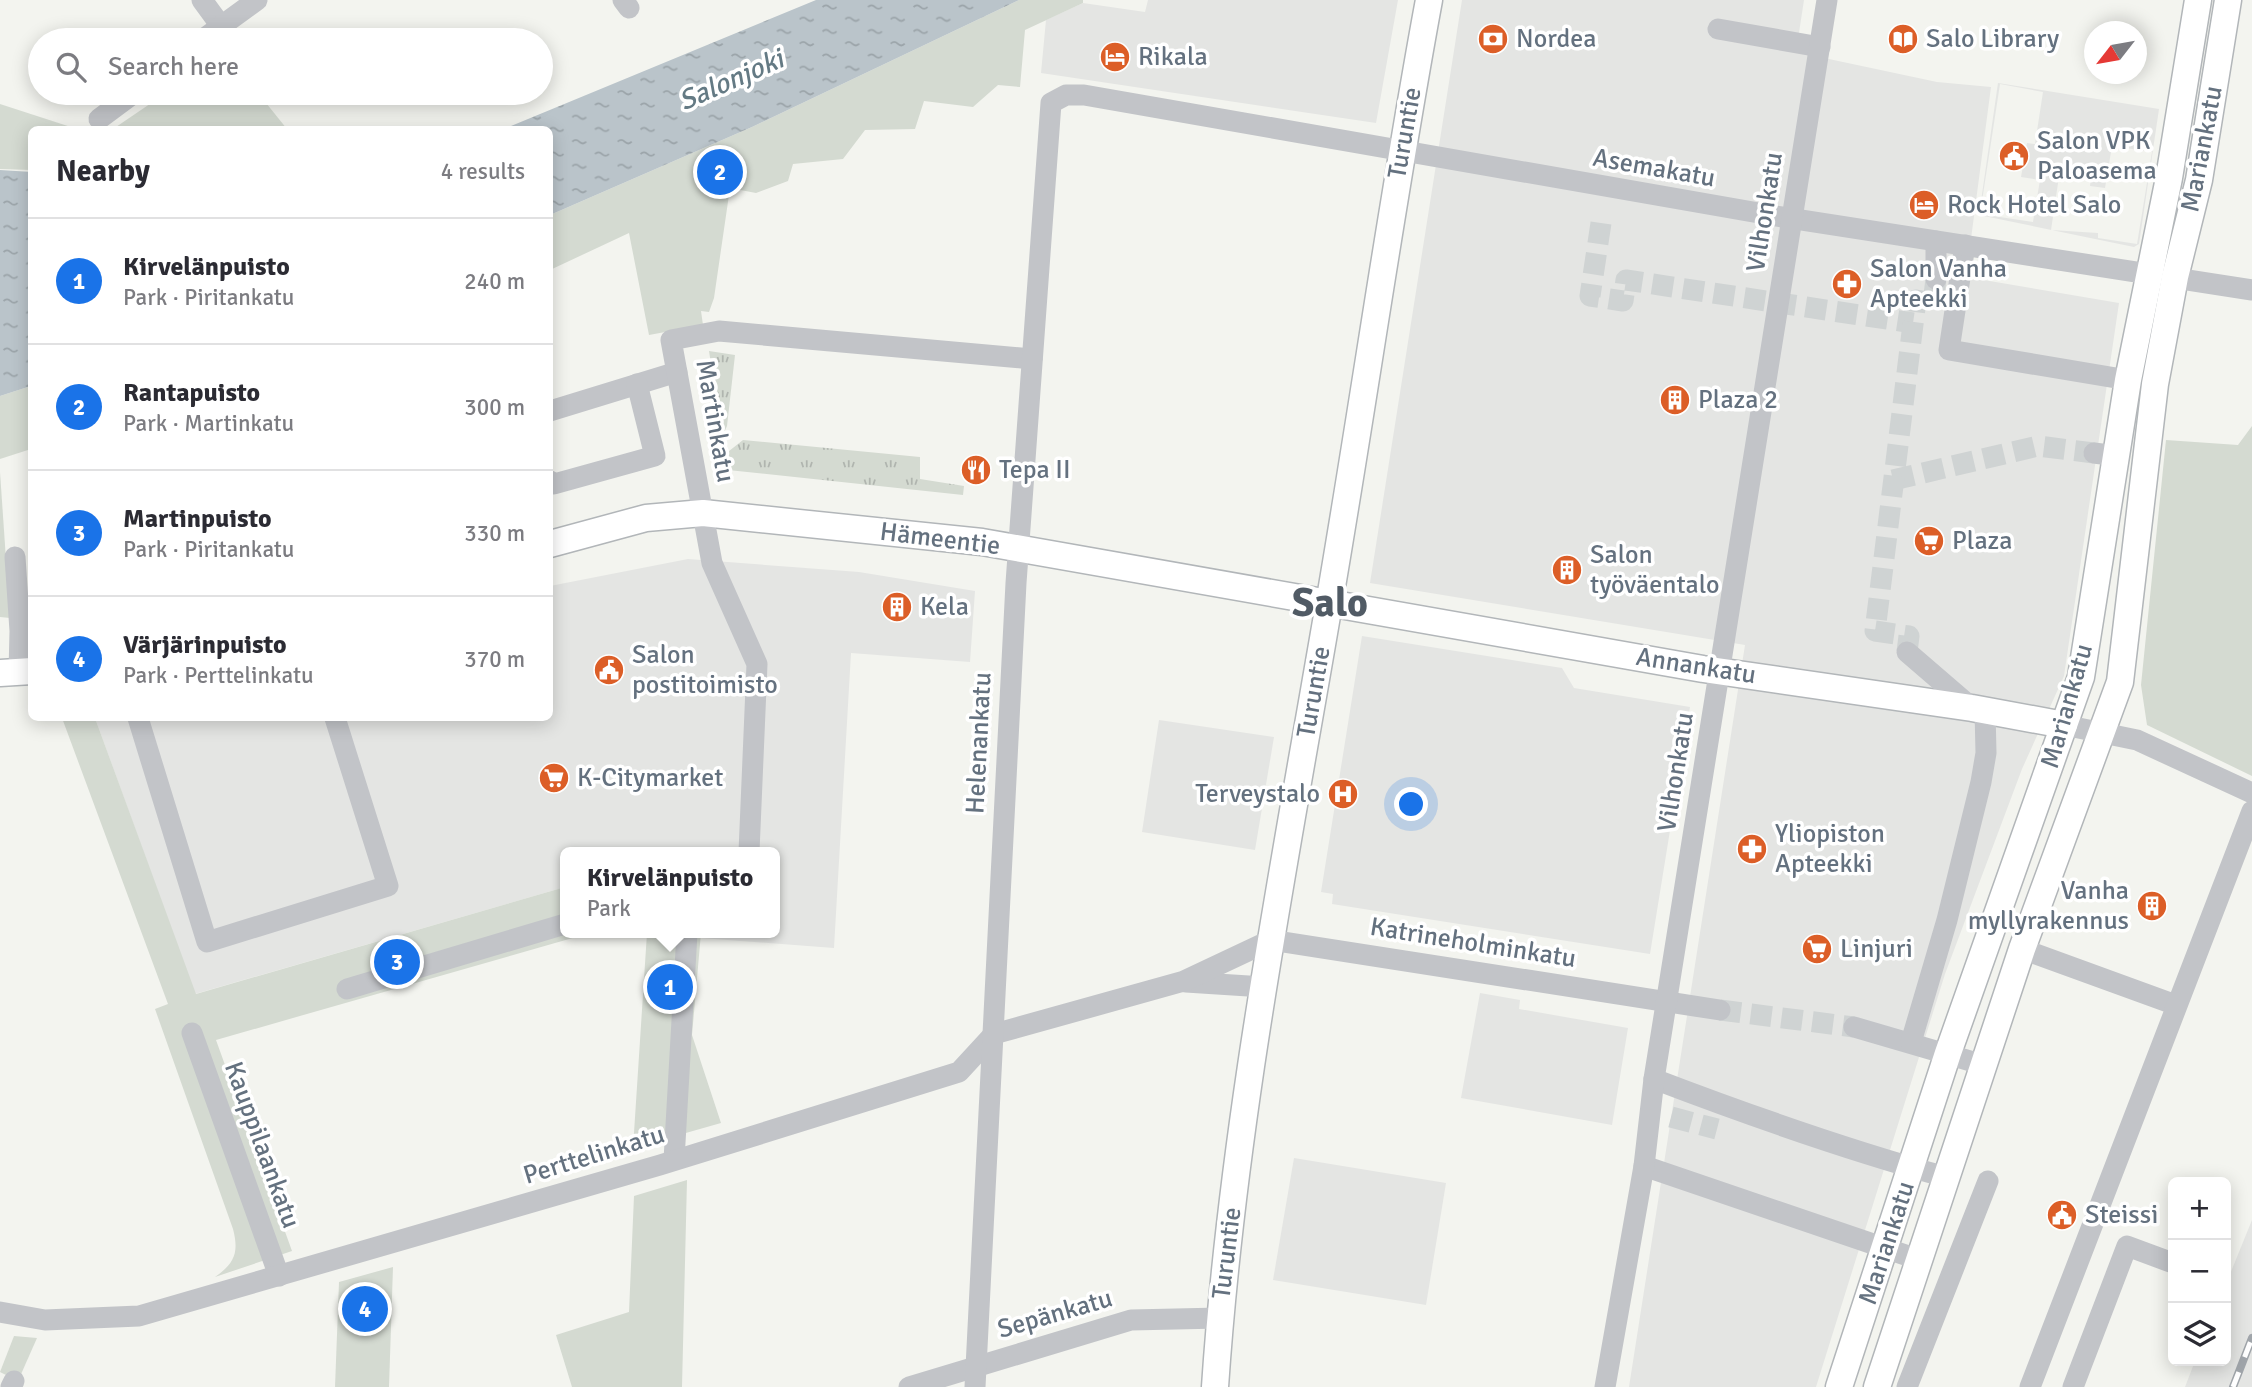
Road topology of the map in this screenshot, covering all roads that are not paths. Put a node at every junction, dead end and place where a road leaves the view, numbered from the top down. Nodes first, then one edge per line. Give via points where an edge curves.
1 (202, 0) edge
2 (257, 0) edge
3 (1429, 0) edge
4 (1827, 0) edge
5 (2198, 0) edge
6 (2228, 0) edge
7 (221, 26) junction
8 (218, 28) edge
9 (1718, 29) dead end
10 (1819, 47) junction
11 (1051, 103) joint
12 (118, 105) edge
13 (99, 119) dead end
14 (2176, 137) junction
15 (2205, 141) junction
16 (1401, 153) junction
17 (1793, 219) junction
18 (1936, 241) junction
19 (1965, 245) junction
20 (2148, 273) junction
21 (2175, 277) junction
22 (1936, 279) tunnel mouth
23 (2252, 290) edge
24 (1032, 359) junction
25 (677, 372) junction
26 (2128, 380) junction
27 (637, 384) junction
28 (553, 410) edge
29 (553, 483) edge
30 (703, 513) junction
31 (553, 543) edge
32 (1018, 549) junction
33 (15, 557) dead end
34 (1329, 603) junction
35 (1907, 652) tunnel mouth
36 (13, 670) edge
37 (1721, 671) junction
38 (1978, 709) junction
39 (336, 721) edge
40 (140, 724) edge
41 (2064, 725) junction
42 (2102, 733) junction
43 (2252, 793) edge
44 (2252, 811) edge
45 (749, 847) edge
46 (560, 925) edge
47 (687, 938) edge
48 (1270, 940) junction
49 (2031, 953) junction
50 (1184, 981) junction
51 (1264, 987) junction
52 (347, 989) dead end
53 (1666, 1003) junction
54 (2176, 1004) junction
55 (1720, 1010) tunnel mouth
56 (1854, 1027) tunnel mouth
57 (192, 1033) dead end
58 (993, 1034) junction
59 (1911, 1042) junction
60 (1948, 1053) junction
61 (1984, 1065) junction
62 (1654, 1079) junction
63 (674, 1160) junction
64 (1644, 1166) junction
65 (1912, 1168) junction
66 (1946, 1177) junction
67 (1988, 1181) dead end
68 (1886, 1247) junction
69 (1920, 1260) junction
70 (2168, 1261) edge
71 (279, 1276) junction
72 (0, 1312) edge
73 (1220, 1318) junction
74 (975, 1377) edge
75 (909, 1387) edge
76 (1215, 1387) edge
77 (1605, 1387) edge
78 (1839, 1387) edge
79 (1877, 1387) edge
80 (1907, 1387) edge
81 (2031, 1387) edge
82 (2073, 1387) edge

1 - 7 street
2 - 7 street
3 - 16 main road, Turuntie
4 - 10 street, Vilhonkatu
5 - 14 main road, Mariankatu
6 - 15 main road, Mariankatu
7 - 8 street
9 - 10 street
10 - 17 street, Vilhonkatu
11 - 16 street, Asemakatu via 1066,94 1084,95
11 - 24 street, Helenankatu
12 - 13 street
14 - 15 main road
14 - 20 main road, Mariankatu
15 - 21 main road, Mariankatu
16 - 17 street, Asemakatu
16 - 34 main road, Turuntie
17 - 18 street, Asemakatu
17 - 37 street, Vilhonkatu
18 - 19 street, Asemakatu
18 - 22 street
19 - 20 street, Asemakatu
19 - 26 street via 1949,349
20 - 21 street, Asemakatu
20 - 26 main road, Mariankatu
21 - 23 street, Asemakatu
21 - 42 main road, Mariankatu via 2144,460 2120,682
24 - 25 street, Martinkatu via 719,331 671,340
24 - 32 street, Helenankatu
25 - 27 street
25 - 30 street, Martinkatu
26 - 41 main road, Mariankatu via 2106,454 2081,677
27 - 28 street
27 - 29 street via 655,456
30 - 31 main road, Hämeentie via 646,518
30 - 32 main road, Hämeentie
30 - 45 street, Martinkatu via 712,563 757,664
32 - 34 main road, Hämeentie
32 - 58 street, Helenankatu
33 - 36 street via 20,631
34 - 37 main road, Annankatu
34 - 48 main road, Turuntie
35 - 38 street
37 - 38 main road, Annankatu
37 - 53 street, Vilhonkatu
38 - 41 main road, Annankatu
38 - 59 street via 1986,753 1981,782
39 - 40 street via 388,886 207,942
41 - 42 street
41 - 60 main road, Mariankatu
42 - 43 street via 2137,740
42 - 49 main road, Mariankatu
44 - 54 street
46 - 52 street
47 - 63 street
48 - 50 street
48 - 51 main road, Turuntie
48 - 53 street, Katrineholminkatu
49 - 54 street
49 - 61 main road, Mariankatu
50 - 51 street
50 - 58 street
51 - 73 main road, Turuntie
53 - 55 street, Katrineholminkatu
53 - 62 street, Vilhonkatu
54 - 81 street
56 - 59 street
57 - 71 street, Kauppilaankatu
58 - 63 street, Perttelinkatu via 958,1072
58 - 74 street, Helenankatu
59 - 60 street
60 - 61 street
60 - 65 main road, Mariankatu
61 - 66 main road, Mariankatu
62 - 64 street, Vilhonkatu via 1661,1116
62 - 65 street via 1770,1123
63 - 71 street, Perttelinkatu
64 - 68 street
64 - 77 street, Vilhonkatu
65 - 66 street
65 - 68 main road, Mariankatu
66 - 69 main road, Mariankatu
67 - 80 street
68 - 69 street
68 - 78 main road, Mariankatu
69 - 79 main road, Mariankatu
70 - 82 street via 2127,1247
71 - 72 street, Perttelinkatu via 139,1316 45,1320
73 - 74 street, Sepänkatu via 1130,1320
73 - 76 main road, Turuntie
74 - 75 street, Sepänkatu

